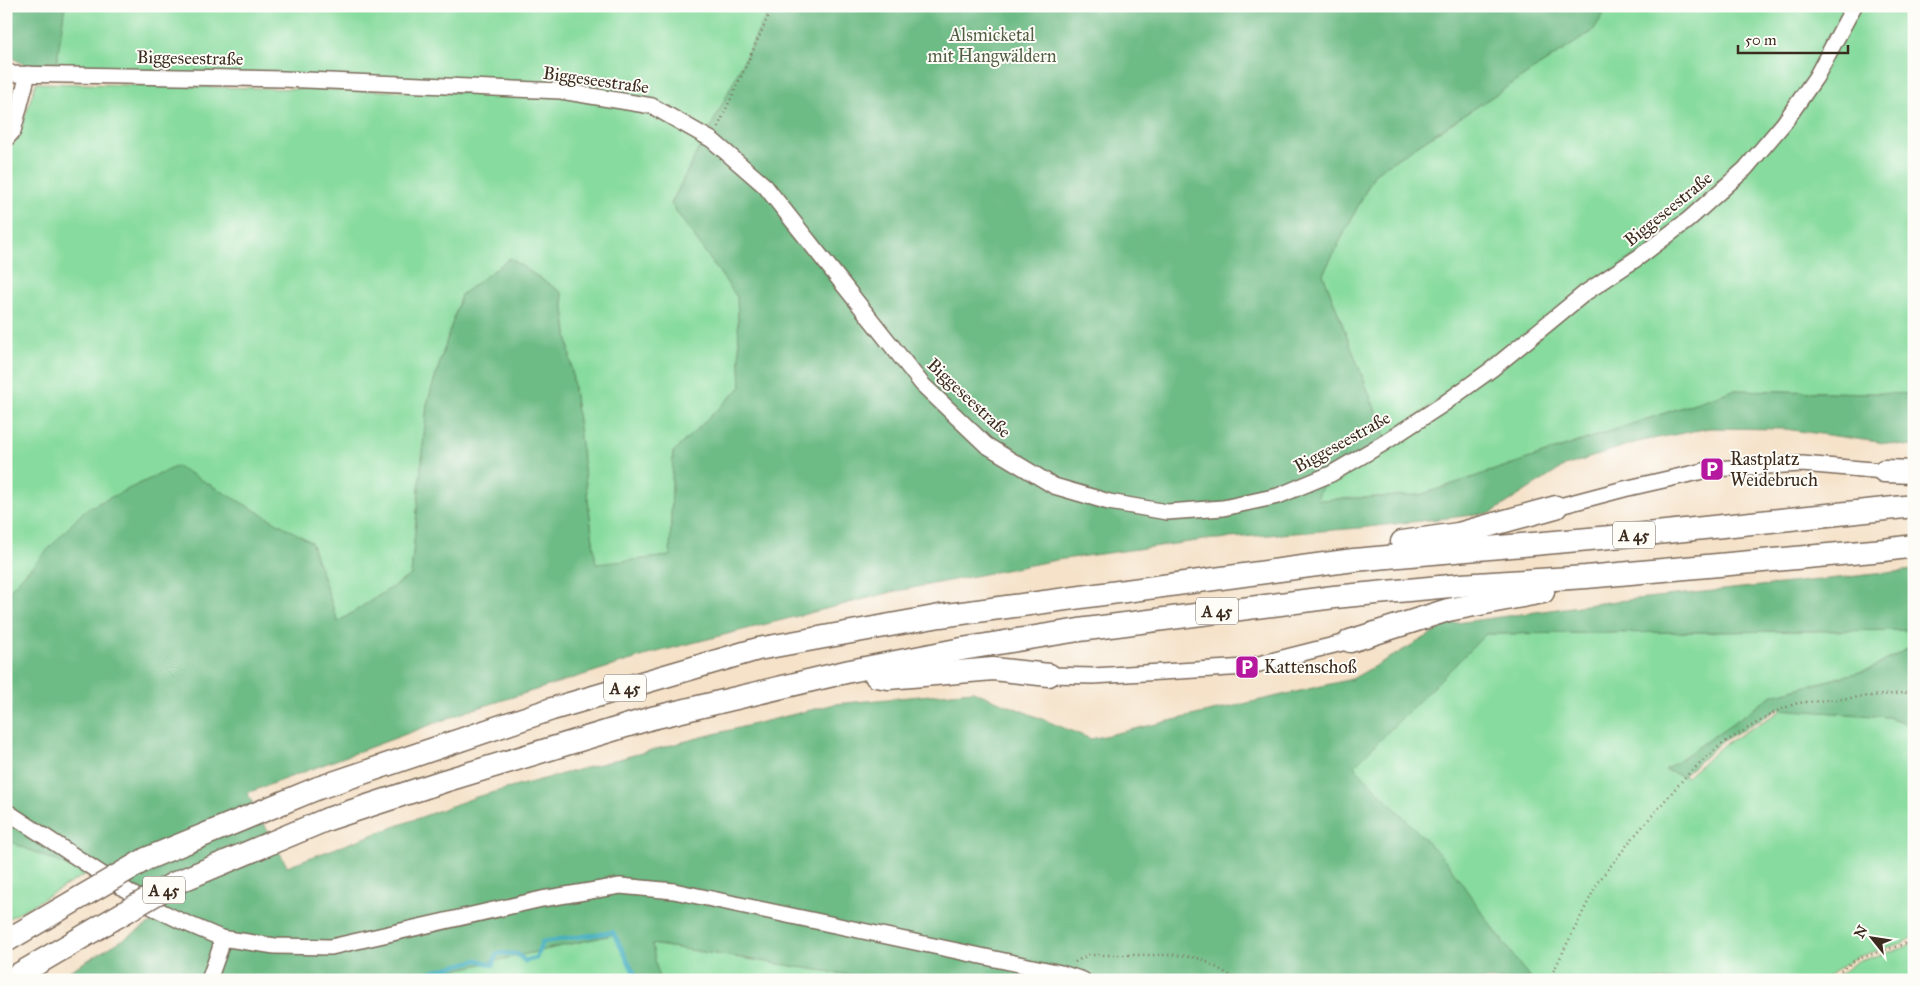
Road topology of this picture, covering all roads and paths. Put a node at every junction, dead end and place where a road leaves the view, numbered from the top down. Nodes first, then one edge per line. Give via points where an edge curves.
1 (773, 6) edge
2 (1854, 6) edge
3 (6, 71) edge
4 (28, 74) junction
5 (6, 139) edge
6 (712, 140) junction
7 (1884, 471) joint
8 (1914, 472) edge
9 (1914, 506) edge
10 (1556, 507) joint
11 (1914, 546) edge
12 (1354, 560) junction
13 (1586, 578) junction
14 (1350, 641) joint
15 (850, 671) junction
16 (1049, 675) joint
17 (1914, 692) edge
18 (6, 811) edge
19 (221, 938) junction
20 (1914, 938) edge
21 (6, 941) edge
22 (1061, 973) junction
23 (9, 980) edge
24 (210, 980) edge
25 (1083, 980) edge
26 (1238, 980) edge
27 (1549, 980) edge
28 (1829, 980) edge

1 - 6 path
2 - 6 street, Biggeseestraße via 1816,78 1784,123 1745,169 1688,220 1585,293 1492,369 1384,443 1331,474 1278,496 1223,508 1167,512 1109,502 1054,486 986,445 922,384 765,186
3 - 4 street, Biggeseestraße
4 - 5 street via 12,131
4 - 6 street, Biggeseestraße via 283,79 561,91 652,106
7 - 8 highway
7 - 10 street via 1802,464 1712,469
9 - 12 highway, A 45
10 - 12 highway via 1458,534 1408,540
11 - 13 highway, A 45
12 - 21 highway, A 45, bridge via 940,616 758,649 552,709 318,788 146,859
13 - 14 highway via 1564,588 1448,610
13 - 15 highway, A 45 via 1442,587 1198,613 962,649
14 - 16 street via 1247,667 1093,676
15 - 16 highway via 888,678 993,669
15 - 23 highway, A 45, bridge via 652,718 328,819 172,884
17 - 27 path via 1797,703 1723,743 1686,776 1598,882
18 - 19 street via 152,907
19 - 22 street via 276,946 331,946 542,899 620,886 674,891
19 - 24 street
20 - 28 path via 1855,960
22 - 25 street
22 - 26 path via 1088,955 1181,955 1202,959

